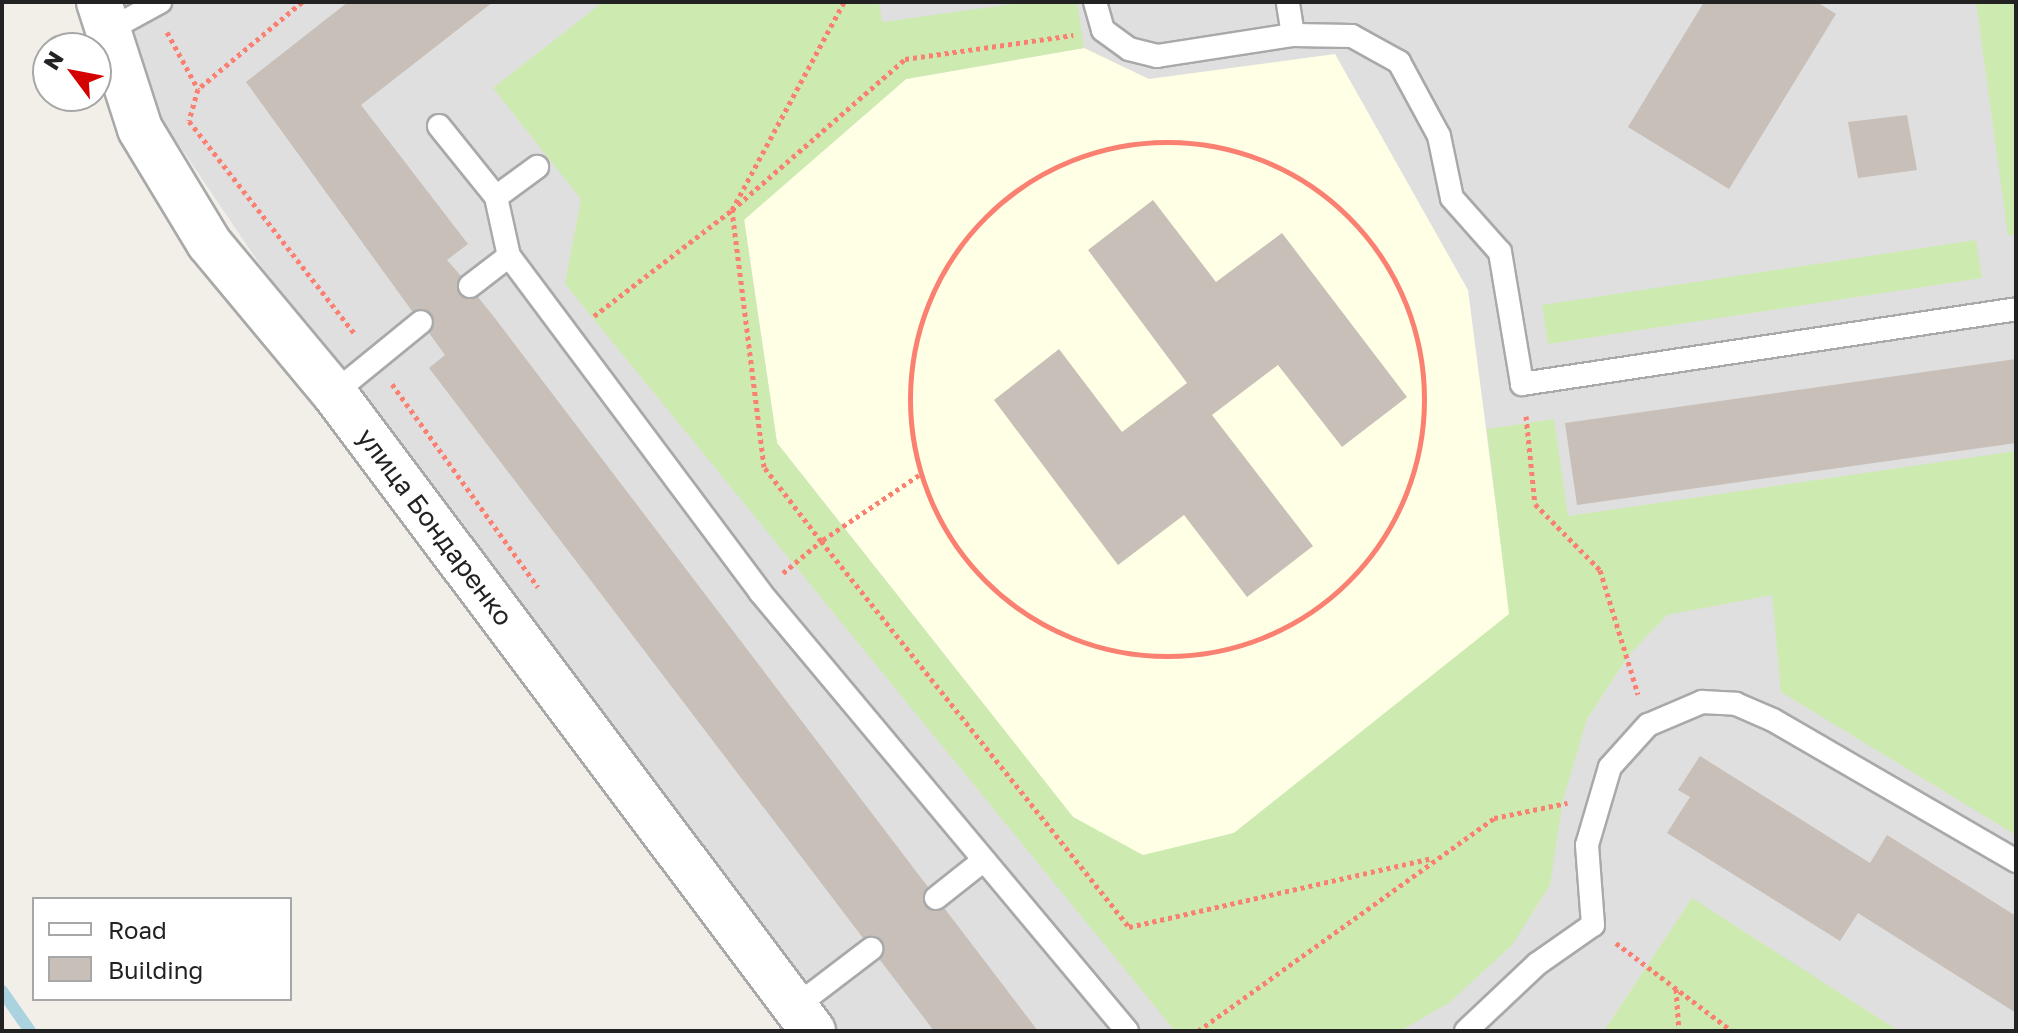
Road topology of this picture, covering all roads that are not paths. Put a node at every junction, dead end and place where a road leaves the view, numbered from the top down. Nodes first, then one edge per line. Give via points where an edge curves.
1 (1095, 2) edge
2 (1288, 2) edge
3 (157, 4) edge
4 (102, 17) edge
5 (1293, 35) junction
6 (439, 126) dead end
7 (537, 167) dead end
8 (496, 197) junction
9 (509, 256) junction
10 (470, 286) dead end
11 (2016, 309) edge
12 (421, 322) dead end
13 (334, 393) junction
14 (984, 860) junction
15 (2016, 861) edge
16 (936, 898) dead end
17 (871, 949) dead end
18 (804, 1019) edge
19 (1127, 1031) edge
20 (1466, 1031) edge

1 - 5 lane via 1103,30 1129,49 1157,56
2 - 5 lane
3 - 4 lane
4 - 13 street, улица Бондаренко via 140,129 209,243
5 - 11 lane via 1352,36 1399,62 1439,136 1452,198 1500,252 1522,384
6 - 8 lane
7 - 8 lane
8 - 9 lane
9 - 10 lane
9 - 14 lane via 760,592
12 - 13 lane
13 - 18 street, улица Бондаренко
14 - 16 lane
14 - 19 lane
15 - 20 lane via 1736,704 1702,702 1648,725 1610,767 1587,845 1593,925 1537,964
17 - 18 lane

